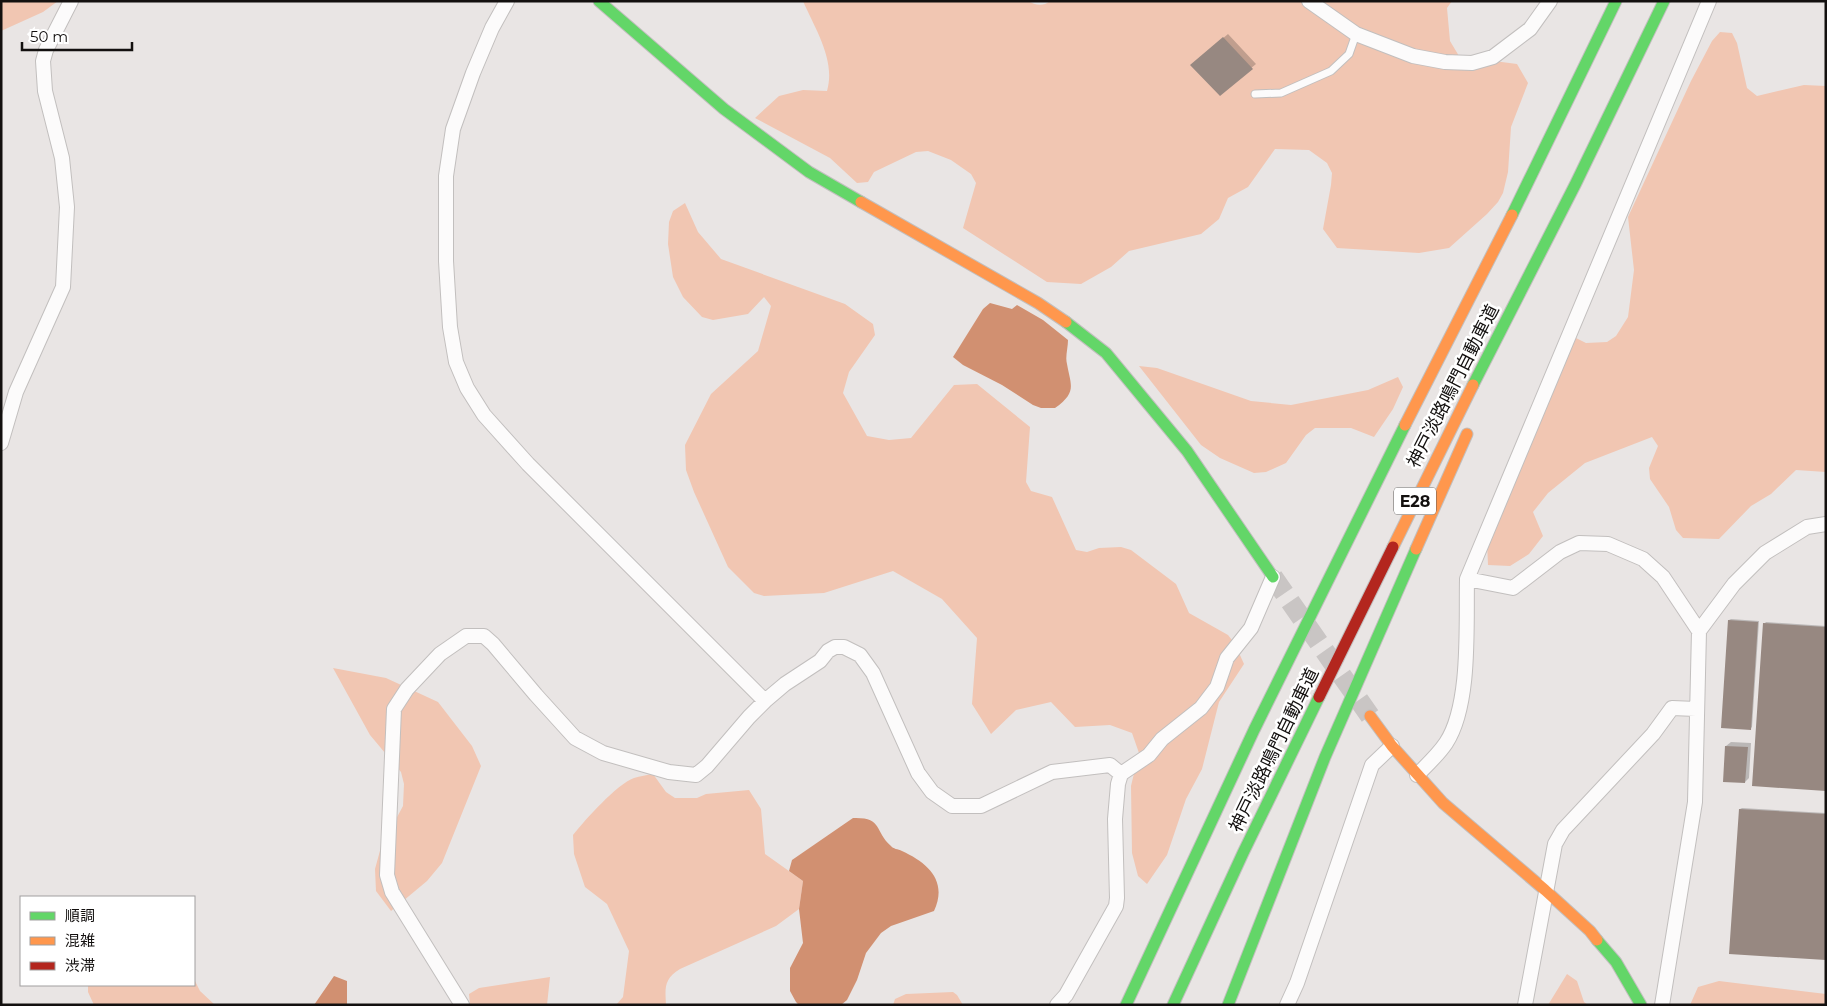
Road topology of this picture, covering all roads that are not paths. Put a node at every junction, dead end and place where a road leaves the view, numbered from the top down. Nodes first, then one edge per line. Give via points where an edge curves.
1 (72, 1) edge
2 (507, 1) edge
3 (598, 1) edge
4 (1309, 1) edge
5 (1550, 1) edge
6 (1616, 1) edge
7 (1664, 1) edge
8 (1709, 1) edge
9 (1356, 34) junction
10 (1255, 94) dead end
11 (1576, 183) junction
12 (1501, 356) dead end
13 (1473, 419) dead end
14 (1, 443) edge
15 (1388, 458) junction
16 (1826, 524) edge
17 (1274, 577) joint
18 (1467, 580) junction
19 (1699, 631) junction
20 (1276, 659) dead end
21 (765, 701) junction
22 (1696, 709) junction
23 (1370, 716) tunnel mouth
24 (1392, 746) junction
25 (1121, 774) junction
26 (1417, 775) junction
27 (1546, 890) junction
28 (462, 1005) edge
29 (1057, 1005) edge
30 (1126, 1005) edge
31 (1172, 1005) edge
32 (1228, 1005) edge
33 (1287, 1005) edge
34 (1525, 1005) edge
35 (1641, 1005) edge
36 (1662, 1005) edge

1 - 14 street via 43,60 45,91 62,158 67,207 63,287 16,392
2 - 21 street via 472,73 453,129 446,176 446,262 456,362 484,415 522,457
3 - 17 main road via 724,109 808,172 1038,303 1082,332 1106,353 1187,451
4 - 9 street
5 - 9 street via 1530,29 1493,57 1472,63 1413,56
6 - 15 main road, 神戸淡路鳴門自動車道 / E28 via 1538,166
7 - 11 main road, 神戸淡路鳴門自動車道 / E28
8 - 18 street
9 - 10 lane via 1350,54 1331,71 1281,94
11 - 12 main road
11 - 31 main road, 神戸淡路鳴門自動車道 / E28 via 1442,446
13 - 32 main road via 1329,748
15 - 20 main road via 1346,527
15 - 30 main road, 神戸淡路鳴門自動車道 / E28 via 1280,674
16 - 19 street via 1807,527 1765,553 1734,584
17 - 25 street via 1251,628 1228,658 1217,687 1201,708 1162,739 1150,755
18 - 19 street via 1514,588 1560,552 1579,543 1608,544 1643,559 1663,576
18 - 26 street via 1464,674 1458,713 1446,743
19 - 22 street
21 - 25 street via 820,662 835,646 844,647 860,655 873,673 918,773 932,792 952,806 982,806 1052,772 1110,765
21 - 28 street via 708,766 696,775 669,772 603,753 575,738 484,636 466,636 440,654 407,689 394,710 387,875 392,892
22 - 27 street via 1672,708 1653,734 1563,830 1555,844
22 - 36 street via 1695,802
23 - 24 main road
24 - 26 main road
24 - 33 street via 1372,765
25 - 29 street via 1115,819 1116,906 1066,995
26 - 27 main road via 1443,803
27 - 34 street
27 - 35 main road via 1604,947

